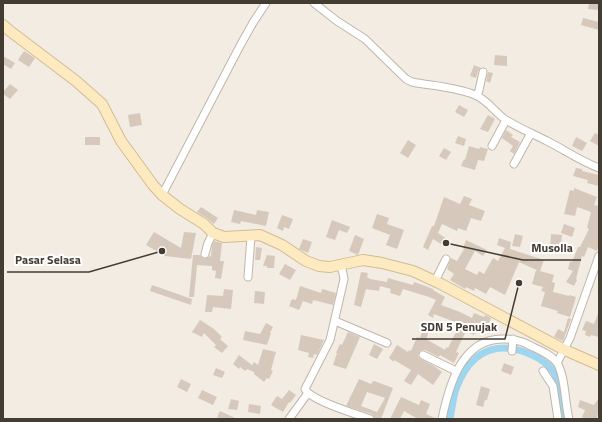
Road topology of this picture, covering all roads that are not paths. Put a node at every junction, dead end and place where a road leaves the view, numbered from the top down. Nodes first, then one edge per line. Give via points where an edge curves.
1 (266, 3) edge
2 (314, 3) edge
3 (3, 25) edge
4 (483, 72) dead end
5 (477, 96) junction
6 (506, 120) junction
7 (531, 133) junction
8 (492, 146) dead end
9 (514, 164) dead end
10 (599, 168) edge
11 (162, 195) junction
12 (213, 233) junction
13 (251, 236) junction
14 (206, 254) dead end
15 (599, 256) edge
16 (446, 259) dead end
17 (341, 264) junction
18 (596, 271) edge
19 (248, 277) dead end
20 (435, 281) junction
21 (335, 321) junction
22 (513, 340) junction
23 (387, 344) dead end
24 (512, 350) dead end
25 (565, 350) junction
26 (423, 355) dead end
27 (557, 363) junction
28 (599, 365) edge
29 (456, 371) junction
30 (543, 371) dead end
31 (308, 394) junction
32 (563, 415) edge
33 (289, 419) edge
34 (370, 419) edge
35 (442, 419) edge

1 - 11 street via 241,44
2 - 5 street via 365,39 406,79
3 - 11 street via 102,104 121,141
4 - 5 street
5 - 6 street
6 - 7 street
6 - 8 street
7 - 9 street
7 - 10 street
11 - 12 street
12 - 13 street via 224,237
12 - 14 street
13 - 17 street via 260,235 268,238 319,266
13 - 19 street
15 - 18 street
16 - 20 street
17 - 20 street via 363,260 382,263 413,271
17 - 21 street via 344,279
18 - 25 street
20 - 25 street
21 - 23 street
21 - 31 street via 330,340 306,386
22 - 24 street
22 - 27 street via 526,343
22 - 29 street via 492,340 480,345 467,355
25 - 27 street
25 - 28 street
26 - 29 street
27 - 32 street via 561,374
29 - 35 street
30 - 32 street via 553,386
31 - 33 street
31 - 34 street

